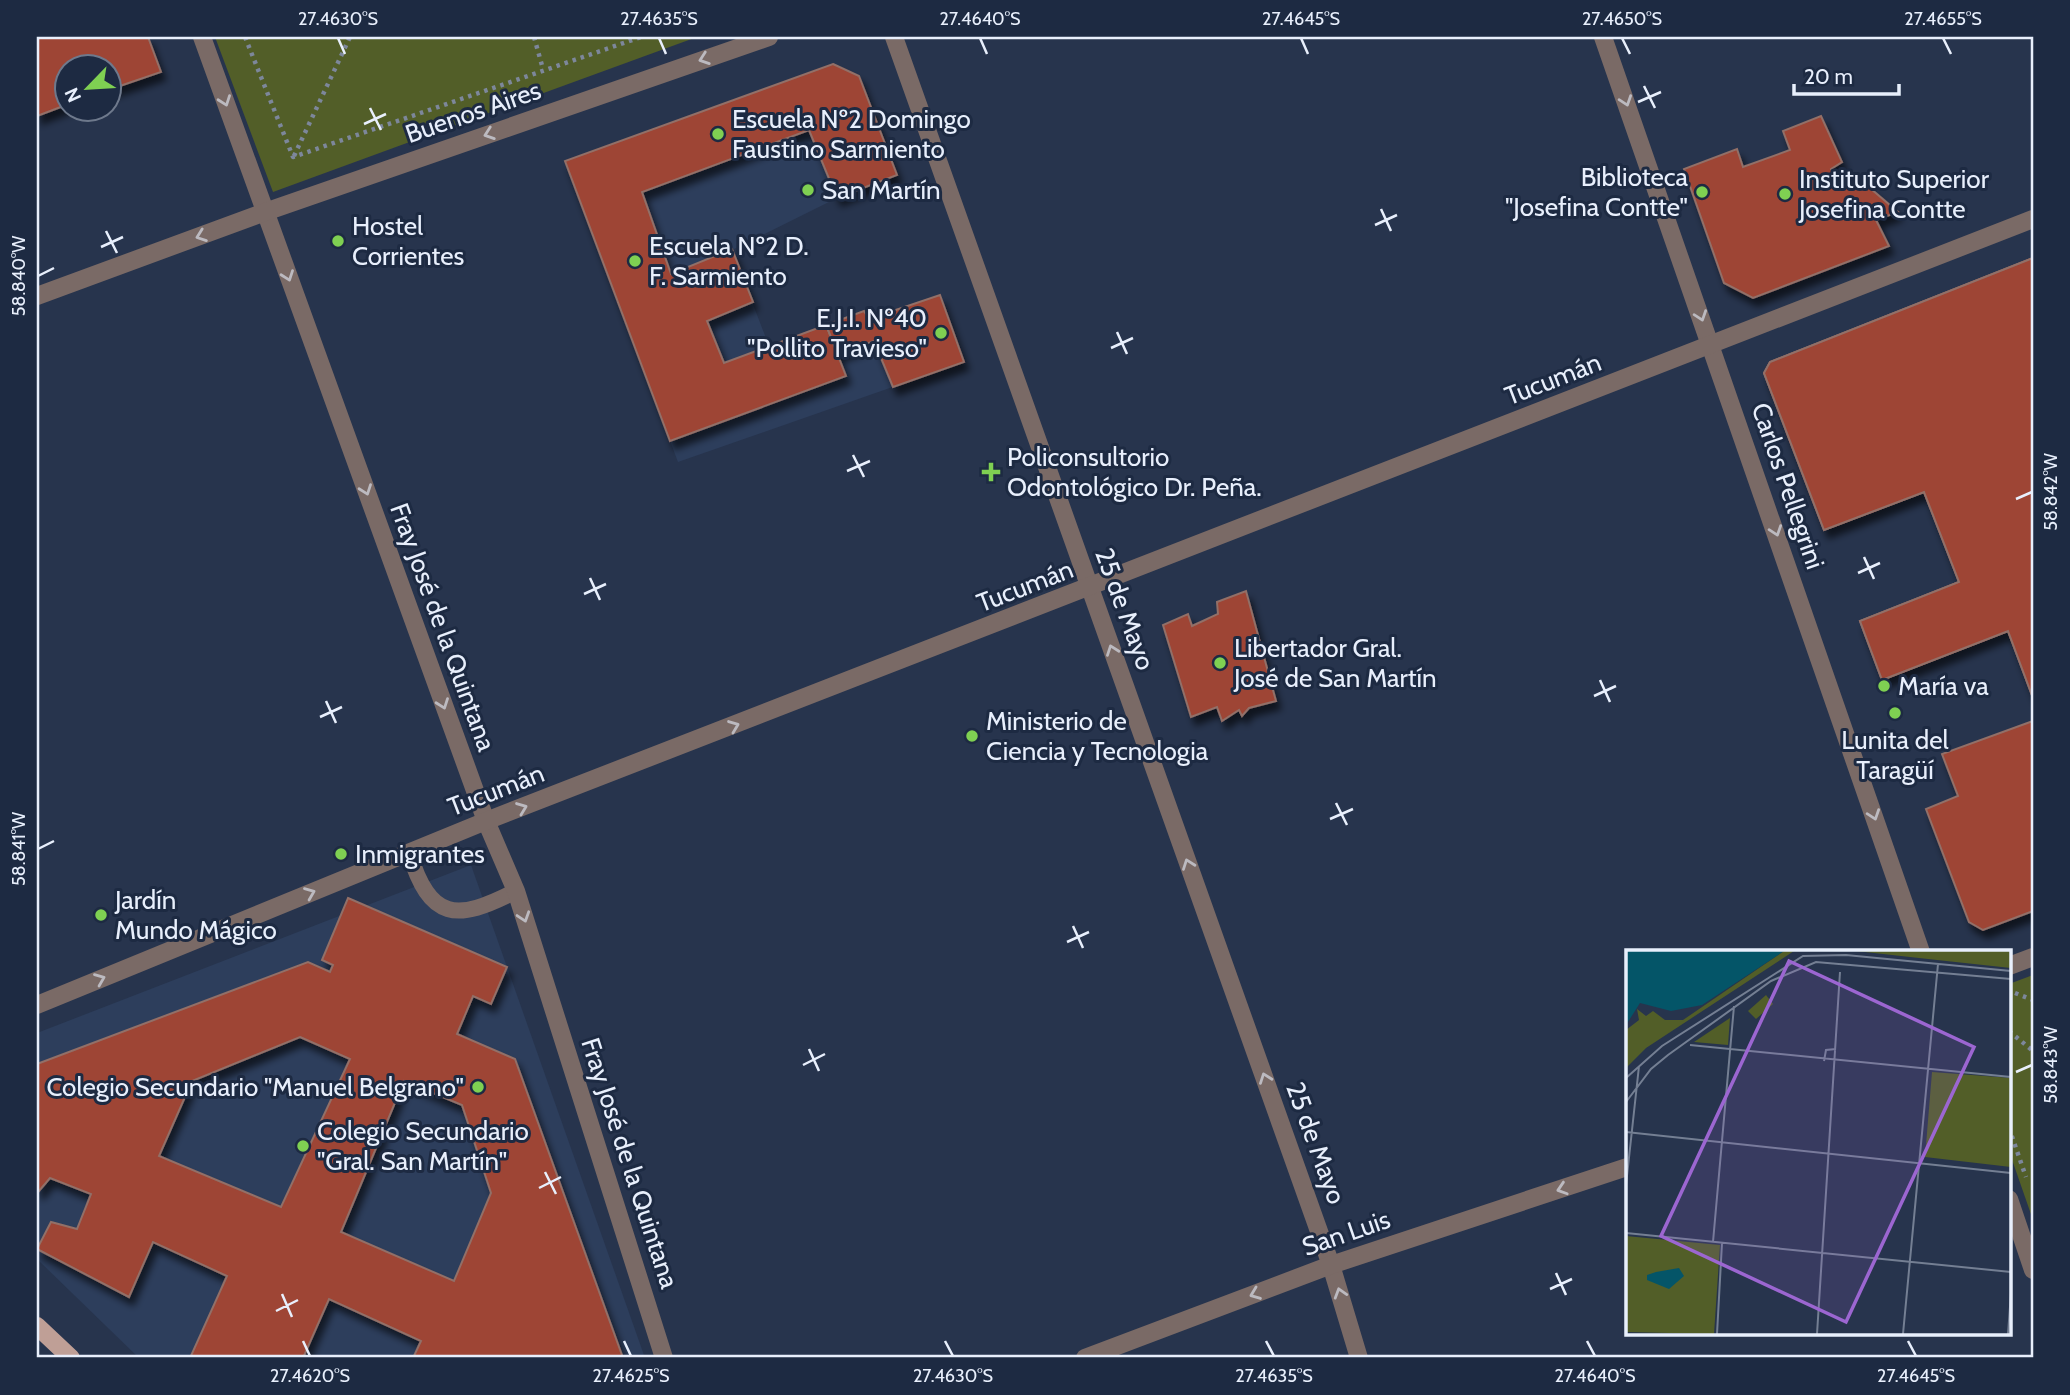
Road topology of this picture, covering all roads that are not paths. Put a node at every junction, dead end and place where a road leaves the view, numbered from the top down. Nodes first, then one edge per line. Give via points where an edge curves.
1 (202, 37) edge
2 (769, 37) edge
3 (894, 37) edge
4 (1603, 37) edge
5 (265, 212) junction
6 (2033, 219) edge
7 (37, 296) edge
8 (1712, 345) junction
9 (1090, 589) junction
10 (486, 821) junction
11 (409, 852) junction
12 (516, 891) junction
13 (1920, 950) edge
14 (2033, 957) edge
15 (2010, 966) edge
16 (37, 1005) edge
17 (1626, 1167) edge
18 (2010, 1202) edge
19 (1331, 1265) junction
20 (2033, 1270) edge
21 (37, 1326) edge
22 (71, 1358) edge
23 (664, 1358) edge
24 (1085, 1358) edge
25 (1359, 1358) edge

1 -> 5 street, Fray José de la Quintana
2 -> 5 street, Buenos Aires
3 - 9 street, 25 de Mayo
4 -> 8 street, Carlos Pellegrini
5 -> 7 street, Buenos Aires
5 -> 10 street, Fray José de la Quintana
6 - 8 street, Tucumán
8 - 9 street, Tucumán
8 -> 13 street, Carlos Pellegrini
10 -> 9 street, Tucumán
19 -> 9 street, 25 de Mayo
10 - 11 street, Tucumán
10 - 12 street, Fray José de la Quintana
11 - 12 lane via 424,892 441,908 465,911 485,907
16 -> 11 street, Tucumán
12 -> 23 street, Fray José de la Quintana
14 - 15 street
17 -> 19 street, San Luis
18 - 20 street
19 -> 24 street, San Luis
25 -> 19 street, 25 de Mayo
21 - 22 main road

